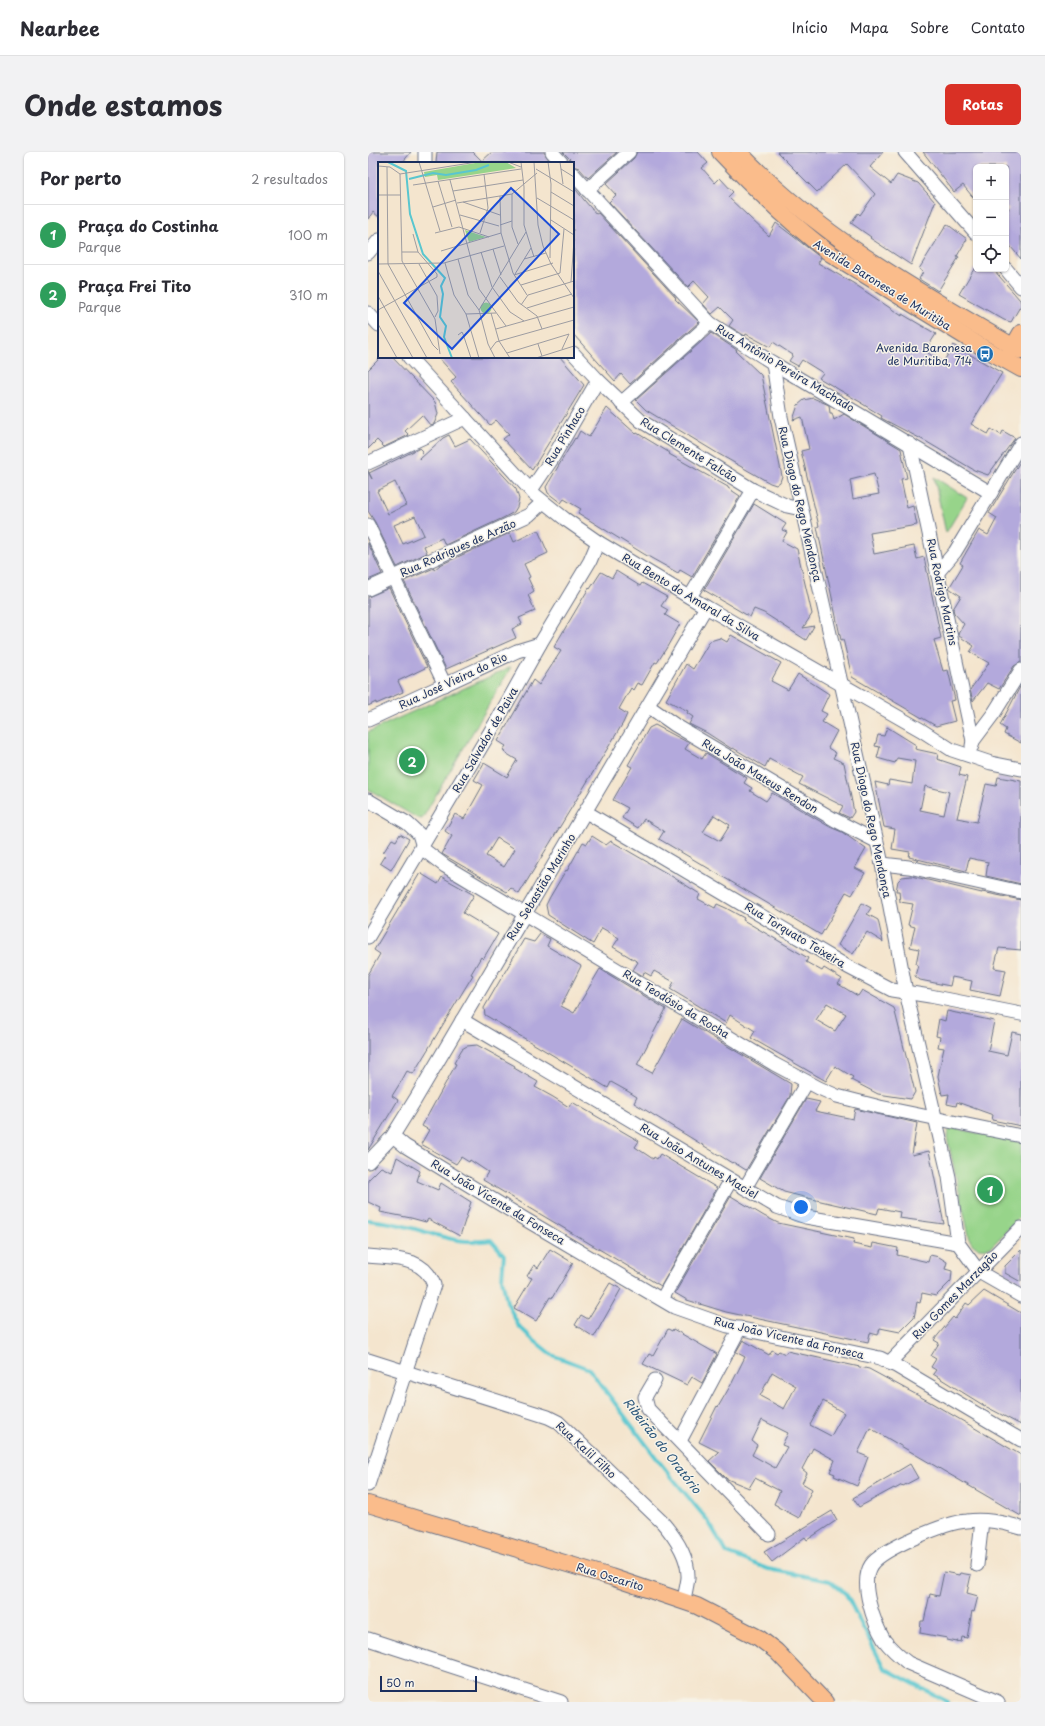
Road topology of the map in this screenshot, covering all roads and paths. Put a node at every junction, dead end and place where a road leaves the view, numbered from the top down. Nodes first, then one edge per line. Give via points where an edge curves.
1 (426, 152) edge
2 (552, 152) edge
3 (629, 152) edge
4 (720, 152) edge
5 (739, 152) edge
6 (905, 152) edge
7 (425, 162) edge
8 (561, 162) edge
9 (574, 175) edge
10 (587, 190) junction
11 (973, 230) edge
12 (378, 241) edge
13 (368, 254) edge
14 (1008, 272) edge
15 (1021, 287) edge
16 (368, 313) edge
17 (378, 324) edge
18 (710, 324) junction
19 (1015, 348) edge
20 (574, 354) edge
21 (410, 358) edge
22 (773, 363) junction
23 (1021, 369) edge
24 (598, 380) junction
25 (621, 403) junction
26 (465, 418) junction
27 (1021, 443) edge
28 (910, 444) junction
29 (368, 463) edge
30 (531, 490) junction
31 (753, 490) junction
32 (992, 493) junction
33 (543, 502) junction
34 (801, 509) junction
35 (368, 525) edge
36 (598, 542) junction
37 (938, 572) junction
38 (393, 577) junction
39 (368, 589) edge
40 (690, 597) junction
41 (706, 607) junction
42 (540, 644) junction
43 (1021, 670) edge
44 (445, 685) junction
45 (841, 685) junction
46 (648, 706) junction
47 (368, 720) edge
48 (973, 741) junction
49 (969, 756) junction
50 (1021, 769) edge
51 (368, 800) edge
52 (586, 812) junction
53 (876, 841) junction
54 (423, 846) junction
55 (882, 864) junction
56 (1021, 892) edge
57 (525, 914) junction
58 (368, 937) edge
59 (906, 992) junction
60 (1021, 1014) edge
61 (462, 1020) junction
62 (807, 1082) junction
63 (934, 1118) junction
64 (393, 1136) junction
65 (1021, 1136) edge
66 (368, 1162) edge
67 (731, 1180) junction
68 (745, 1188) junction
69 (1021, 1228) edge
70 (958, 1243) junction
71 (368, 1256) edge
72 (979, 1272) junction
73 (1021, 1296) edge
74 (662, 1299) junction
75 (740, 1328) junction
76 (368, 1360) edge
77 (889, 1363) junction
78 (406, 1372) junction
79 (655, 1380) dead end
80 (1021, 1440) edge
81 (680, 1441) junction
82 (368, 1485) edge
83 (368, 1504) edge
84 (982, 1521) junction
85 (1021, 1528) edge
86 (770, 1534) dead end
87 (977, 1565) dead end
88 (684, 1600) junction
89 (368, 1639) edge
90 (561, 1702) edge
91 (825, 1702) edge
92 (998, 1702) edge

1 - 7 street
2 - 8 street
3 - 10 street
4 - 19 main road, Avenida Baronesa de Muritiba via 772,205 826,250
5 - 19 main road, Avenida Baronesa de Muritiba via 783,194 840,241 911,287
6 - 11 street
9 - 10 street, Rua Antônio Pereira Machado
10 - 18 street, Rua Antônio Pereira Machado
12 - 13 street
14 - 15 street
16 - 17 street
18 - 22 street, Rua Antônio Pereira Machado
18 - 25 street
19 - 23 main road, Avenida Baronesa de Muritiba
20 - 24 street, Rua Clemente Falcão
21 - 26 street, Rua Bento do Amaral da Silva
22 - 28 street, Rua Antônio Pereira Machado
22 - 34 street, Rua Diogo do Rego Mendonça via 781,417
24 - 25 street, Rua Clemente Falcão
24 - 30 street, Rua Pinhaco via 552,460
25 - 31 street, Rua Clemente Falcão via 640,421
26 - 29 street
26 - 30 street, Rua Bento do Amaral da Silva
27 - 32 street
28 - 32 street, Rua Antônio Pereira Machado
28 - 37 street, Rua Rodrigo Martins
30 - 33 street, Rua Bento do Amaral da Silva
31 - 34 street, Rua Clemente Falcão via 787,506
31 - 40 street
32 - 37 street via 955,552
33 - 36 street, Rua Bento do Amaral da Silva
33 - 38 street, Rua Rodrigues de Arzão via 530,515
34 - 45 street, Rua Diogo do Rego Mendonça
35 - 38 street
36 - 40 street, Rua Bento do Amaral da Silva
36 - 42 street, Rua Salvador de Paiva via 590,562
37 - 48 street, Rua Rodrigo Martins
38 - 39 street, Rua Rodrigues de Arzão
38 - 44 street
40 - 41 street, Rua Bento do Amaral da Silva
41 - 45 street, Rua Bento do Amaral da Silva
41 - 46 street, Rua Sebastião Marinho
42 - 44 street, Rua José Vieira do Rio via 517,651
42 - 54 street, Rua Salvador de Paiva
43 - 48 street
44 - 47 street, Rua José Vieira do Rio
45 - 49 street, Rua Bento do Amaral da Silva via 952,750
45 - 53 street, Rua Diogo do Rego Mendonça
46 - 52 street, Rua Sebastião Marinho
46 - 53 street, Rua João Mateus Rendon via 835,820
48 - 49 street
49 - 50 street, Rua Bento do Amaral da Silva
51 - 54 street, Rua Teodósio da Rocha via 407,823 419,834
52 - 57 street, Rua Sebastião Marinho
52 - 59 street, Rua Torquato Teixeira via 848,967 892,990
53 - 55 street, Rua Diogo do Rego Mendonça
54 - 57 street, Rua Teodósio da Rocha via 424,850 445,866
54 - 58 street, Rua Salvador de Paiva
55 - 56 street via 909,867
55 - 59 street, Rua Diogo do Rego Mendonça
57 - 61 street, Rua Sebastião Marinho
57 - 62 street, Rua Teodósio da Rocha
59 - 60 street, Rua Torquato Teixeira
59 - 63 street, Rua Diogo do Rego Mendonça
61 - 64 street, Rua Sebastião Marinho
61 - 67 street, Rua João Antunes Maciel
62 - 63 street, Rua Teodósio da Rocha via 837,1096
62 - 68 street
63 - 65 street, Rua Teodósio da Rocha
63 - 70 street, Rua Diogo do Rego Mendonça via 949,1177
64 - 66 street, Rua Sebastião Marinho
64 - 74 street, Rua João Vicente da Fonseca via 405,1146 504,1206
67 - 68 street, Rua João Antunes Maciel
67 - 74 street
68 - 70 street, Rua João Antunes Maciel via 777,1207 806,1217
69 - 72 street, Rua Gomes Marzagão
70 - 72 street, Rua Diogo do Rego Mendonça
71 - 78 street via 410,1260 426,1270 434,1284
72 - 73 street
72 - 77 street, Rua Gomes Marzagão
74 - 75 street, Rua João Vicente da Fonseca via 688,1312
75 - 77 street, Rua João Vicente da Fonseca via 880,1358
75 - 81 street
76 - 78 street, Rua Kalil Filho
77 - 80 street, Rua João Vicente da Fonseca
78 - 82 street
78 - 88 street, Rua Kalil Filho via 558,1422 662,1522 675,1539 687,1568
79 - 81 street via 645,1397 645,1403
81 - 86 street
83 - 88 main road, Rua Oscarito
84 - 85 street
84 - 87 street
84 - 92 street via 967,1520 947,1525 884,1553 871,1565 866,1587 870,1605 884,1640 899,1656 908,1663
88 - 91 main road, Rua Oscarito via 759,1638 776,1651
89 - 90 street

